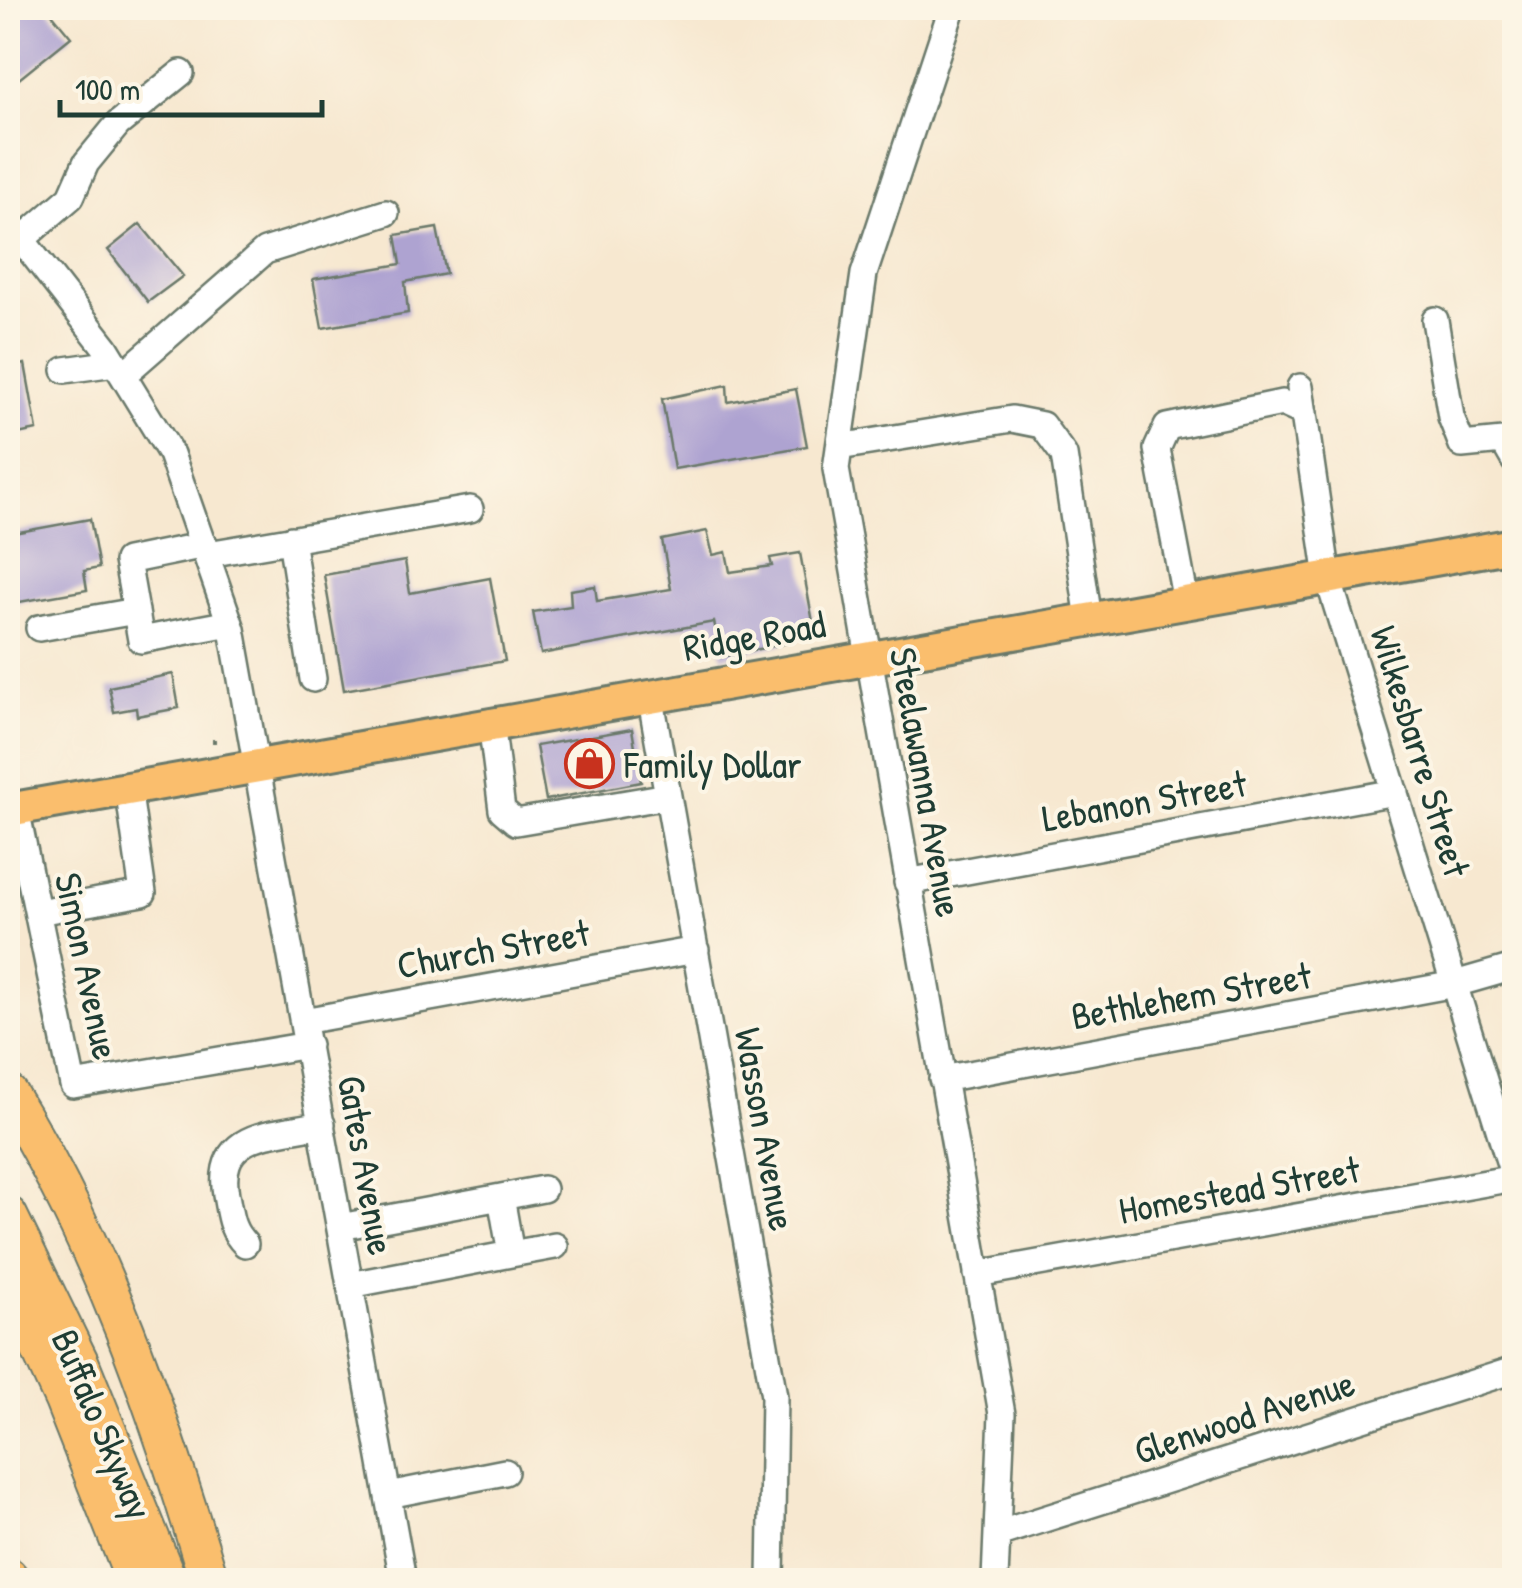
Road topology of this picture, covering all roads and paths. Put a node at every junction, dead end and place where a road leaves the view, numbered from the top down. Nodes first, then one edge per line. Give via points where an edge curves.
1 (952, 8) edge
2 (180, 73) dead end
3 (386, 213) dead end
4 (14, 231) edge
5 (1435, 320) dead end
6 (119, 369) junction
7 (65, 370) dead end
8 (1300, 387) dead end
9 (1304, 413) junction
10 (839, 447) junction
11 (1514, 460) edge
12 (470, 509) dead end
13 (291, 539) junction
14 (1514, 544) edge
15 (207, 550) junction
16 (1328, 578) junction
17 (1186, 602) junction
18 (136, 610) junction
19 (1089, 619) junction
20 (230, 623) junction
21 (39, 628) dead end
22 (867, 656) junction
23 (313, 680) dead end
24 (650, 694) junction
25 (491, 722) junction
26 (255, 763) junction
27 (128, 787) junction
28 (1394, 792) junction
29 (668, 796) junction
30 (12, 809) edge
31 (907, 882) junction
32 (38, 912) junction
33 (696, 950) junction
34 (1514, 966) edge
35 (1454, 984) junction
36 (306, 1033) junction
37 (942, 1079) junction
38 (8, 1094) edge
39 (322, 1124) junction
40 (1514, 1177) edge
41 (543, 1189) dead end
42 (501, 1197) junction
43 (8, 1216) edge
44 (340, 1227) junction
45 (245, 1244) dead end
46 (555, 1246) dead end
47 (511, 1254) junction
48 (977, 1274) junction
49 (8, 1278) edge
50 (350, 1285) junction
51 (1514, 1370) edge
52 (505, 1472) dead end
53 (388, 1495) junction
54 (996, 1534) junction
55 (136, 1580) edge
56 (168, 1580) edge
57 (209, 1580) edge
58 (403, 1580) edge
59 (771, 1580) edge
60 (995, 1580) edge

1 - 10 street, Steelawanna Avenue via 864,274
2 - 4 street via 118,124 86,163 72,197
3 - 6 street via 265,251
4 - 6 street, Gates Avenue
5 - 11 street via 1462,445 1503,441
6 - 7 street
6 - 15 street, Gates Avenue via 171,454
8 - 9 street, Wilkesbarre Street
9 - 16 street, Wilkesbarre Street
9 - 17 street via 1282,403 1167,427 1158,449
10 - 19 street via 1012,420 1042,426 1064,455
10 - 22 street, Steelawanna Avenue via 836,469
12 - 13 street
13 - 15 street
13 - 23 street
14 - 16 main road, Ridge Road
15 - 18 street via 127,561
15 - 20 street, Gates Avenue
16 - 17 main road, Ridge Road
16 - 28 street, Wilkesbarre Street
17 - 19 main road, Ridge Road
18 - 20 street via 141,640
18 - 21 street
19 - 22 main road, Ridge Road
20 - 26 street, Gates Avenue
22 - 24 main road, Ridge Road
22 - 31 street, Steelawanna Avenue
24 - 25 main road, Ridge Road
24 - 29 street, Wasson Avenue
25 - 26 main road, Ridge Road
25 - 29 street via 502,810 516,822
26 - 27 main road, Ridge Road
26 - 36 street, Gates Avenue
27 - 30 main road, Ridge Road
27 - 32 street via 144,893
28 - 31 street, Lebanon Street
28 - 35 street, Wilkesbarre Street
29 - 33 street, Wasson Avenue
30 - 32 street, Simon Avenue
31 - 37 street, Steelawanna Avenue
32 - 36 street, Simon Avenue via 74,1085
33 - 36 street, Church Street
33 - 59 street, Wasson Avenue via 774,1396
34 - 35 street, Bethlehem Street
35 - 37 street, Bethlehem Street
35 - 40 street, Wilkesbarre Street
36 - 39 street, Gates Avenue
37 - 48 street, Steelawanna Avenue
38 - 57 highway via 102,1268 154,1403
39 - 44 street, Gates Avenue
39 - 45 street via 246,1142 225,1158 232,1232
40 - 48 street, Homestead Street
41 - 42 street
42 - 44 street
42 - 47 street
43 - 56 highway, Buffalo Skyway via 80,1364
44 - 50 street, Gates Avenue
46 - 47 street
47 - 50 street
48 - 54 street, Steelawanna Avenue via 1002,1414
49 - 55 highway, Buffalo Skyway
50 - 53 street, Gates Avenue
51 - 54 street, Glenwood Avenue
52 - 53 street
53 - 58 street, Gates Avenue
54 - 60 street, Steelawanna Avenue

